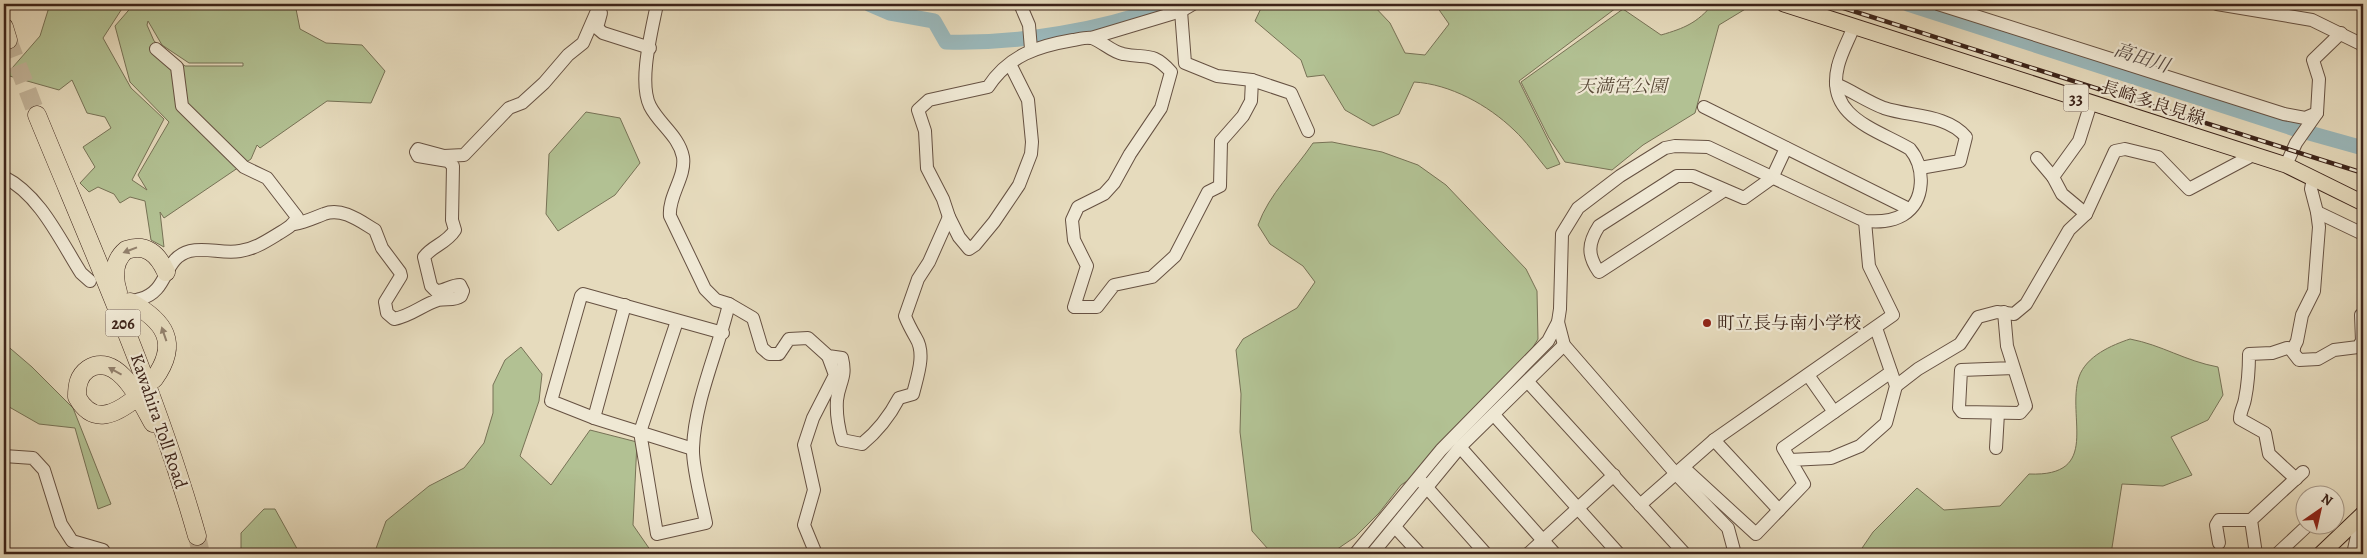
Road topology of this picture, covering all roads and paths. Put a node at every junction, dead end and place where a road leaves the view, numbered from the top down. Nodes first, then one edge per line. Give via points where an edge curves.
1 (602, 4) edge
2 (657, 4) edge
3 (1020, 4) edge
4 (1194, 4) edge
5 (1784, 4) edge
6 (1938, 4) edge
7 (2217, 4) edge
8 (1960, 7) edge
9 (2281, 9) edge
10 (1181, 10) junction
11 (1854, 26) junction
12 (2340, 33) junction
13 (1091, 38) junction
14 (2363, 46) edge
15 (1031, 47) junction
16 (650, 48) junction
17 (156, 49) dead end
18 (1010, 64) junction
19 (1252, 80) junction
20 (1836, 84) junction
21 (2092, 103) junction
22 (1704, 107) dead end
23 (2315, 116) junction
24 (1308, 132) dead end
25 (1786, 148) junction
26 (2253, 155) junction
27 (2037, 158) dead end
28 (2286, 165) junction
29 (1920, 168) junction
30 (4, 177) edge
31 (2053, 177) junction
32 (1772, 178) junction
33 (2313, 178) junction
34 (1725, 190) junction
35 (2363, 203) edge
36 (1909, 209) junction
37 (2317, 212) junction
38 (2086, 214) junction
39 (949, 217) junction
40 (1865, 221) junction
41 (294, 224) junction
42 (2363, 234) edge
43 (166, 272) junction
44 (90, 281) dead end
45 (128, 301) joint
46 (729, 304) junction
47 (625, 305) junction
48 (2004, 312) junction
49 (2363, 314) edge
50 (677, 321) junction
51 (1558, 322) junction
52 (1876, 328) junction
53 (722, 333) junction
54 (1564, 345) junction
55 (2294, 349) junction
56 (828, 356) junction
57 (2014, 368) junction
58 (1891, 372) junction
59 (1808, 375) junction
60 (1528, 382) junction
61 (152, 384) junction
62 (1896, 386) junction
63 (132, 401) dead end
64 (1834, 412) junction
65 (1998, 412) junction
66 (1494, 416) junction
67 (594, 418) junction
68 (640, 432) junction
69 (161, 439) junction
70 (1714, 440) junction
71 (1460, 447) junction
72 (1996, 448) dead end
73 (693, 449) junction
74 (4, 456) edge
75 (1790, 460) junction
76 (1680, 471) junction
77 (1614, 475) junction
78 (1417, 477) junction
79 (1428, 488) junction
80 (1640, 505) junction
81 (1577, 507) junction
82 (1779, 510) junction
83 (2362, 514) edge
84 (2251, 520) junction
85 (1395, 527) junction
86 (2296, 536) edge
87 (1542, 540) junction
88 (2219, 544) dead end
89 (105, 554) edge
90 (816, 554) edge
91 (1355, 554) edge
92 (1372, 554) edge
93 (1420, 554) edge
94 (1486, 554) edge
95 (1528, 554) edge
96 (1555, 554) edge
97 (1619, 554) edge
98 (1686, 554) edge
99 (1735, 554) edge
100 (2256, 554) edge
101 (2277, 554) edge
102 (2321, 554) edge
103 (2353, 554) edge

1 - 16 street via 597,28 603,34
1 - 41 street via 583,43 568,55 544,84 522,103 509,108 464,154 444,156 418,149 416,152 418,156 448,161 453,166 452,220 456,230 424,257 431,286 436,291 460,285 463,291 456,300 439,300 408,317 394,319 387,313 385,302 401,276 382,248 376,230 338,211
2 - 16 street
3 - 15 street via 1028,25
4 - 10 street
5 - 11 main road, 長崎多良見線 / 33
6 - 8 street
7 - 9 street
8 - 23 street via 2284,114 2305,118
9 - 12 street
10 - 13 street
10 - 19 street via 1185,63 1217,76
11 - 20 street via 1838,66
11 - 21 main road, 長崎多良見線 / 33
12 - 14 street
12 - 23 street via 2313,60 2319,79
13 - 15 street
13 - 19 street via 1122,54 1150,55 1171,72 1162,108 1114,183 1104,194 1078,207 1072,220 1074,240 1087,266 1074,307 1097,307 1114,285 1152,277 1175,256 1208,192 1220,186 1222,141 1251,101
15 - 18 street
16 - 46 street via 645,92 650,107 674,138 682,156 683,166 669,206 670,216 705,289 716,300
17 - 41 street via 177,67 182,106 244,167 267,178 297,217
18 - 39 street via 988,87 929,100 918,110 925,131 926,168
18 - 39 street via 1028,100 1032,142 1027,166 994,222 974,245 969,248 959,237
19 - 24 street via 1291,93
20 - 29 street via 1841,104 1852,118 1910,149
20 - 29 street via 1885,108 1921,115 1959,128 1966,137 1960,162
21 - 26 main road, 長崎多良見線 / 33
21 - 31 street via 2079,141
22 - 25 street
23 - 28 street
25 - 32 street
25 - 36 street
26 - 28 main road, 長崎多良見線 / 33
26 - 38 street via 2188,189 2158,157 2125,149 2115,151
27 - 31 street
28 - 33 main road, 長崎多良見線 / 33
29 - 36 street via 1919,194
30 - 44 street via 15,183 36,204 81,273
31 - 38 street via 2062,194
32 - 34 street via 1744,198
32 - 40 street
32 - 51 street via 1698,145 1665,148 1620,176 1578,208 1562,234 1562,292
33 - 35 main road, 長崎多良見線 / 33
33 - 37 street via 2311,190
34 - 34 street via 1694,176 1677,176 1599,226 1591,238 1591,260 1599,272
36 - 40 street via 1904,215 1885,222
37 - 42 street
37 - 55 street via 2319,227 2314,291 2302,315
38 - 48 street via 2069,230 2026,304 2014,314
39 - 56 street via 918,279 905,316 922,356 913,394 899,398 891,414 862,444 842,440 837,399 845,371 842,358
40 - 52 street via 1869,266 1893,315
41 - 43 street via 257,247 239,252 189,251
43 - 45 street via 160,287 154,292
43 -> 61 highway via 157,256 143,247 126,250 115,263 116,288
61 -> 45 highway via 167,357 165,336 156,320
46 - 53 street
46 - 56 street via 753,318 762,348 769,354 779,354 789,339 808,338
47 - 50 street
47 - 67 street
47 - 67 street via 581,296 551,401
48 - 57 street via 2007,346
48 - 62 street via 1978,317 1960,344
49 - 55 street via 2362,341 2358,347 2334,350 2318,359 2299,360 2292,351
50 - 53 street
50 - 68 street
51 - 54 street
51 - 78 street via 1534,357
52 - 58 street
52 - 59 street
53 - 73 street via 702,399
54 - 60 street
54 - 76 street
55 - 84 street via 2248,354 2249,382 2240,419 2265,433 2269,454 2299,476
56 - 90 street via 835,376 813,418 804,445 814,490 804,525
57 - 65 street via 2026,406 2020,413
57 - 65 street via 1960,370 1959,408 1962,412
58 - 62 street
58 - 64 street
59 - 64 street
59 - 70 street
60 - 66 street
60 - 77 street
61 - 69 highway, Kawahira Toll Road / 206 via 181,479 193,537
61 - 69 highway, Kawahira Toll Road / 206 via 34,116 131,355
62 - 75 street via 1886,422 1860,446 1831,458
69 -> 63 highway via 124,376 114,369 93,366 79,378 77,397 87,410 112,414
64 - 75 street via 1783,448
65 - 72 street
66 - 71 street
66 - 81 street
67 - 68 street
68 - 73 street
68 - 73 street via 657,534 706,523
70 - 76 street
70 - 82 street
71 - 79 street
71 - 87 street
74 - 89 street via 33,458 44,470 61,524 72,541 103,550
75 - 82 street via 1804,484
76 - 80 street
76 - 82 street via 1756,534
76 - 99 street via 1728,528
77 - 80 street
77 - 81 street
78 - 79 street
78 - 91 street
79 - 85 street
79 - 94 street
80 - 98 street
81 - 87 street
81 - 97 street
83 - 102 main road
83 - 103 street
84 - 88 street via 2219,520 2216,525
84 - 100 street
85 - 92 street
85 - 93 street
86 - 101 street
87 - 95 street
87 - 96 street

